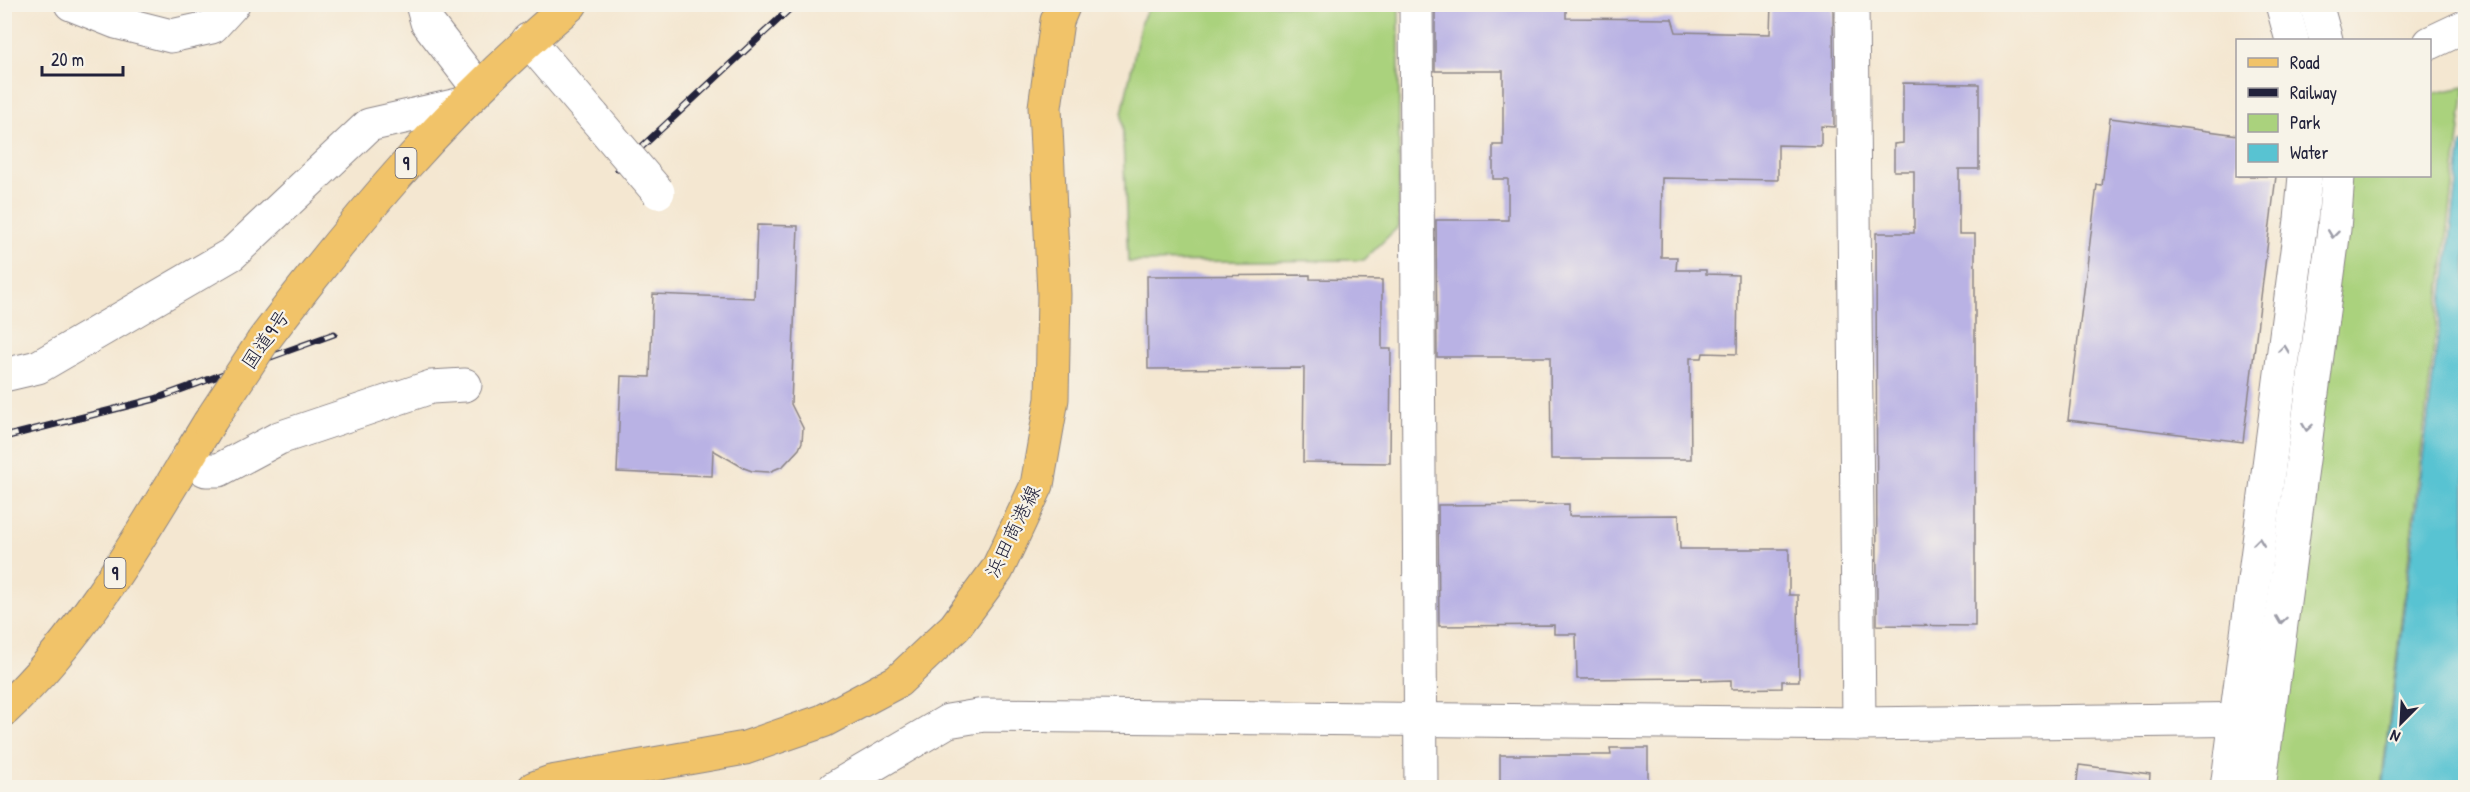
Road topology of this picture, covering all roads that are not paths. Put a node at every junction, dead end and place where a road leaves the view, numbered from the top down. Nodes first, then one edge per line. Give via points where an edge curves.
1 (71, 4) edge
2 (233, 4) edge
3 (422, 4) edge
4 (571, 4) edge
5 (1064, 4) edge
6 (1416, 4) edge
7 (1852, 4) edge
8 (2282, 4) edge
9 (2316, 4) edge
10 (2466, 26) edge
11 (2292, 39) edge
12 (2326, 39) edge
13 (528, 40) junction
14 (2431, 43) edge
15 (470, 96) junction
16 (2305, 177) edge
17 (2338, 177) edge
18 (658, 192) dead end
19 (4, 375) edge
20 (465, 385) dead end
21 (186, 460) junction
22 (4, 710) edge
23 (1421, 718) junction
24 (2236, 718) junction
25 (2268, 719) junction
26 (1859, 724) junction
27 (534, 788) edge
28 (834, 788) edge
29 (1421, 788) edge
30 (2227, 788) edge
31 (2259, 788) edge

1 - 2 street via 116,22 171,36 212,27
3 - 15 street via 427,21
4 - 13 main road, 国道9号 / 9
5 - 27 main road, 浜田商港線 via 1057,21 1045,107 1054,294 1052,399 1037,485 997,570 955,627 898,681 823,721 745,748
6 - 23 street
7 - 26 street
8 - 11 street
9 - 12 street
10 - 14 street
13 - 15 main road, 国道9号 / 9
13 - 18 street, bridge
15 - 19 street via 369,125 232,254 38,367
15 - 21 main road, 国道9号 / 9, bridge via 348,230 262,341
24 -> 16 street
17 -> 25 street
20 - 21 street via 431,387 290,435 219,470 207,470
21 - 22 main road, 国道9号 / 9 via 109,583 46,664
23 - 26 street
23 - 28 street via 984,715 948,721
23 - 29 street
24 - 25 street
24 - 26 street
24 - 30 street
25 - 31 street

